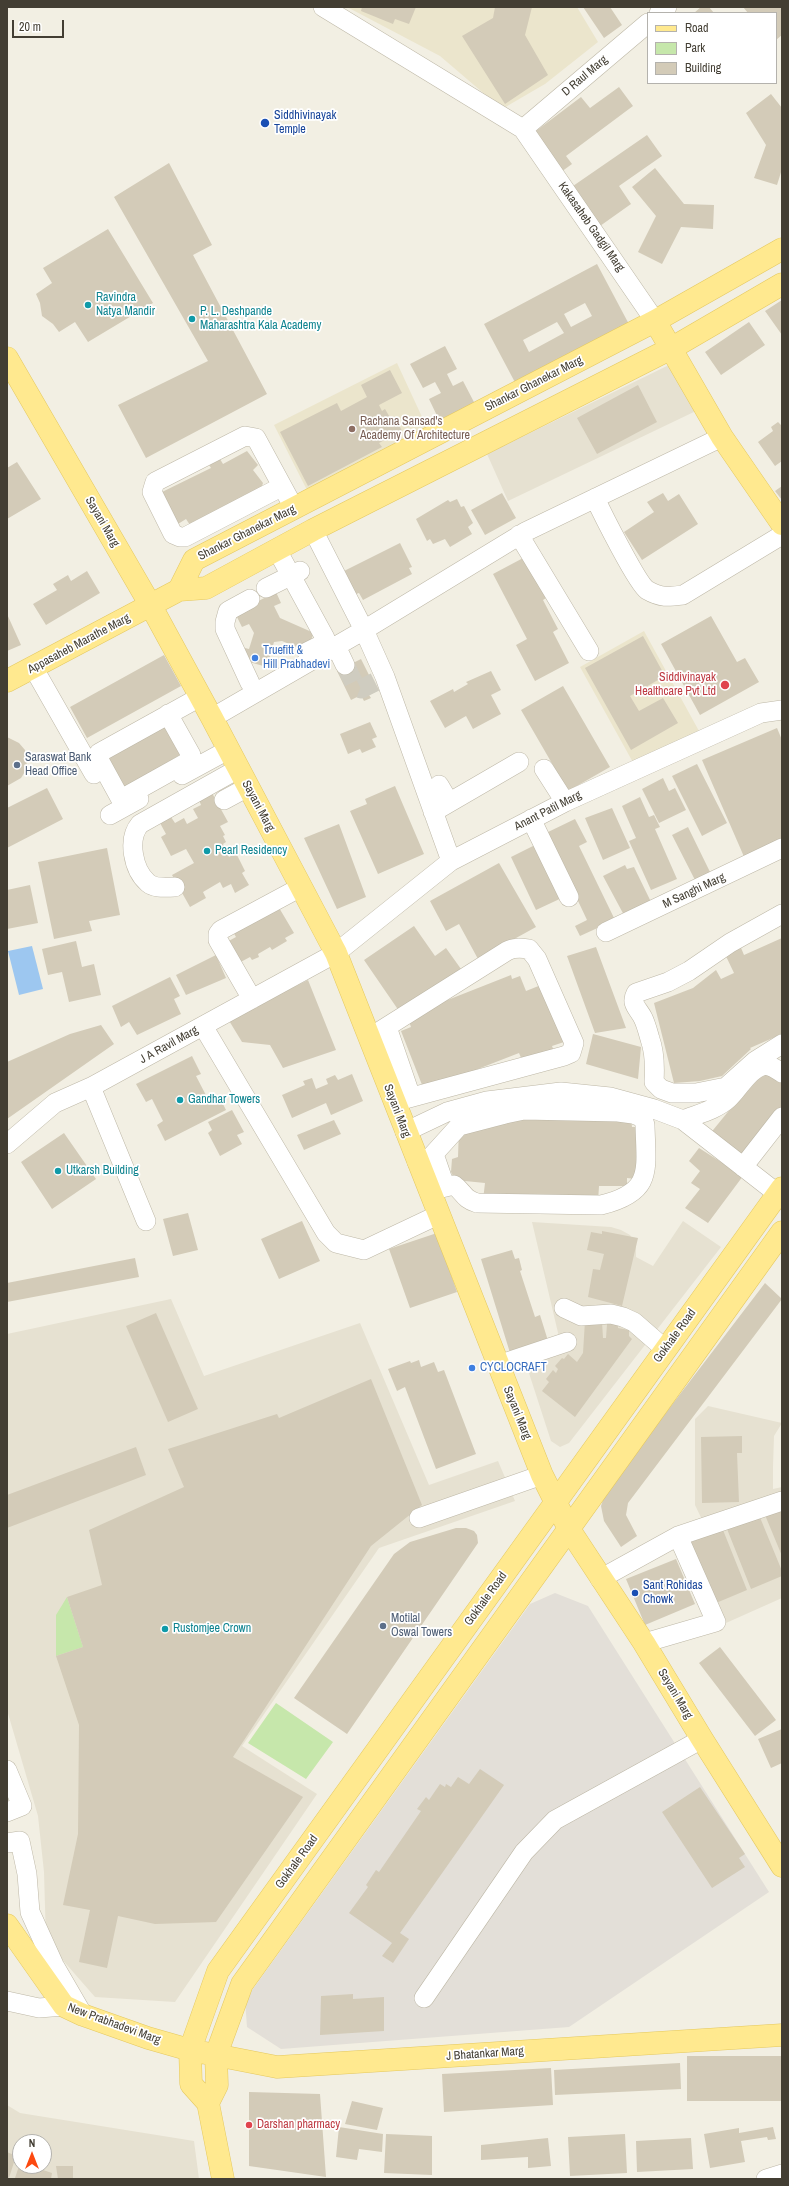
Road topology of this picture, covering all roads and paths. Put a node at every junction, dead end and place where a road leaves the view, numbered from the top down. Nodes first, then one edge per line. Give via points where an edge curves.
1 (323, 7) edge
2 (647, 24) edge
3 (523, 129) junction
4 (782, 249) edge
5 (782, 284) edge
6 (656, 321) junction
7 (672, 348) junction
8 (7, 358) edge
9 (722, 437) junction
10 (281, 487) junction
11 (595, 498) junction
12 (294, 508) junction
13 (214, 522) junction
14 (782, 524) edge
15 (313, 530) junction
16 (782, 536) edge
17 (523, 541) junction
18 (224, 544) junction
19 (282, 547) junction
20 (298, 575) junction
21 (266, 588) dead end
22 (179, 590) junction
23 (250, 599) dead end
24 (150, 606) junction
25 (364, 630) junction
26 (336, 646) junction
27 (589, 651) dead end
28 (345, 665) tunnel mouth
29 (33, 667) junction
30 (7, 681) edge
31 (250, 682) junction
32 (206, 707) junction
33 (782, 710) edge
34 (168, 714) junction
35 (228, 750) junction
36 (519, 762) dead end
37 (544, 769) dead end
38 (94, 774) dead end
39 (243, 778) junction
40 (439, 785) dead end
41 (224, 800) dead end
42 (565, 802) junction
43 (441, 807) junction
44 (110, 815) dead end
45 (531, 819) junction
46 (782, 848) edge
47 (451, 861) junction
48 (175, 887) dead end
49 (301, 887) junction
50 (569, 897) dead end
51 (782, 914) edge
52 (606, 932) dead end
53 (336, 953) junction
54 (252, 999) junction
55 (203, 1026) junction
56 (378, 1032) junction
57 (782, 1044) edge
58 (782, 1073) edge
59 (91, 1087) junction
60 (403, 1100) junction
61 (782, 1117) edge
62 (683, 1120) junction
63 (405, 1132) junction
64 (7, 1144) edge
65 (425, 1158) junction
66 (743, 1167) junction
67 (437, 1188) junction
68 (780, 1191) edge
69 (438, 1215) junction
70 (146, 1221) dead end
71 (782, 1232) edge
72 (564, 1308) dead end
73 (567, 1342) dead end
74 (665, 1349) junction
75 (498, 1365) junction
76 (542, 1475) junction
77 (782, 1501) edge
78 (556, 1502) junction
79 (419, 1518) dead end
80 (569, 1529) junction
81 (678, 1536) junction
82 (600, 1579) junction
83 (644, 1643) junction
84 (702, 1739) junction
85 (7, 1770) edge
86 (7, 1812) edge
87 (7, 1843) edge
88 (782, 1866) edge
89 (7, 1925) edge
90 (218, 1971) junction
91 (242, 1984) junction
92 (424, 1998) dead end
93 (7, 2001) edge
94 (73, 2010) junction
95 (782, 2035) edge
96 (190, 2050) junction
97 (216, 2055) junction
98 (208, 2103) junction
99 (782, 2174) edge
100 (223, 2179) edge
101 (766, 2179) edge

1 - 3 street, Kakasaheb Gadgil Marg
2 - 3 street, D Raul Marg
3 - 6 street, Kakasaheb Gadgil Marg
4 - 6 main road, Shankar Ghanekar Marg
5 - 7 main road
6 - 7 main road, Kakasaheb Gadgil Marg
6 - 12 main road, Shankar Ghanekar Marg
7 - 9 main road, Kakasaheb Gadgil Marg
7 - 15 main road
8 - 24 main road, Sayani Marg
9 - 11 street
9 - 14 main road, Kakasaheb Gadgil Marg
10 - 12 street
10 - 13 street
10 - 13 street via 256,438 251,436 245,436 153,485 152,492 176,536 185,536
11 - 16 street via 646,589 664,598 683,596
11 - 17 street
12 - 18 main road, Shankar Ghanekar Marg
13 - 18 street
15 - 19 main road
15 - 25 street
17 - 25 street via 493,561
17 - 27 street
18 - 22 main road, Shankar Ghanekar Marg via 194,560
19 - 20 street
19 - 22 main road via 206,588
20 - 21 street
20 - 31 street via 325,638 322,644
22 - 24 main road
23 - 31 street via 228,611 224,622
24 - 29 main road, Appasaheb Marathe Marg
24 - 32 main road, Sayani Marg
25 - 26 street
25 - 43 street via 380,680
26 - 28 street
26 - 32 street
29 - 30 main road, Appasaheb Marathe Marg
29 - 38 street
31 - 32 street
32 - 34 street
32 - 35 main road, Sayani Marg
33 - 42 street, Anant Patil Marg via 761,713
34 - 34 street via 97,756 120,798 191,760 191,755
35 - 39 main road, Sayani Marg
35 - 44 street
36 - 43 street
37 - 42 street
39 - 41 street
39 - 48 street via 140,824 134,830 133,847 141,875 149,884 162,888
39 - 49 main road, Sayani Marg
40 - 43 street
42 - 45 street, Anant Patil Marg
43 - 47 street
45 - 47 street, Anant Patil Marg
45 - 50 street
46 - 52 street, M Sanghi Marg
47 - 53 street, Anant Patil Marg
49 - 53 main road, Sayani Marg
49 - 54 street via 221,930 218,934 218,940
51 - 57 street via 730,943 689,971 668,982 636,993 633,1004 650,1039 655,1060 654,1082 661,1089 672,1093 696,1093 726,1087 755,1061
53 - 54 street, J A Ravil Marg
53 - 56 main road, Sayani Marg
54 - 55 street, J A Ravil Marg
55 - 59 street, J A Ravil Marg
55 - 69 street via 326,1233 336,1243 364,1250
56 - 60 main road, Sayani Marg
56 - 60 street via 512,948 521,948 529,949 537,960 574,1043 571,1053 564,1056
58 - 62 street via 771,1066 763,1065 756,1069 728,1099 711,1110
59 - 64 street, J A Ravil Marg via 55,1103
59 - 70 street
60 - 63 main road, Sayani Marg
61 - 66 street
62 - 63 street via 610,1097 561,1092 487,1100 447,1112
62 - 66 street
63 - 65 main road, Sayani Marg
65 - 67 main road, Sayani Marg
65 - 67 street via 459,1126 518,1111 618,1112 642,1118 645,1125 646,1175 633,1193 617,1202 601,1205 477,1203 464,1197 454,1185
66 - 68 street
67 - 69 main road, Sayani Marg
68 - 74 main road, Gokhale Road
69 - 75 main road, Sayani Marg
71 - 80 main road
72 - 74 street via 581,1316 624,1316
73 - 75 street
74 - 78 main road, Gokhale Road
75 - 76 main road, Sayani Marg
76 - 78 main road, Sayani Marg
76 - 79 street
77 - 81 street
78 - 80 main road, Sayani Marg
78 - 90 main road, Gokhale Road
80 - 82 main road, Sayani Marg
80 - 91 main road
81 - 82 street
81 - 83 street via 716,1622
82 - 83 main road, Sayani Marg
83 - 84 main road, Sayani Marg
84 - 88 main road, Sayani Marg
84 - 92 street via 555,1820 524,1852
85 - 86 street via 22,1806
87 - 94 street via 20,1841 27,1874 30,1912
89 - 94 main road, New Prabhadevi Marg
90 - 91 main road
90 - 96 main road, Gokhale Road
91 - 97 main road
93 - 94 street via 39,2008
94 - 96 main road, New Prabhadevi Marg via 148,2038
95 - 97 main road, J Bhatankar Marg via 277,2067
96 - 97 main road, J Bhatankar Marg
96 - 98 main road, Gokhale Road via 191,2084
97 - 98 main road via 217,2085
98 - 100 main road
99 - 101 street

